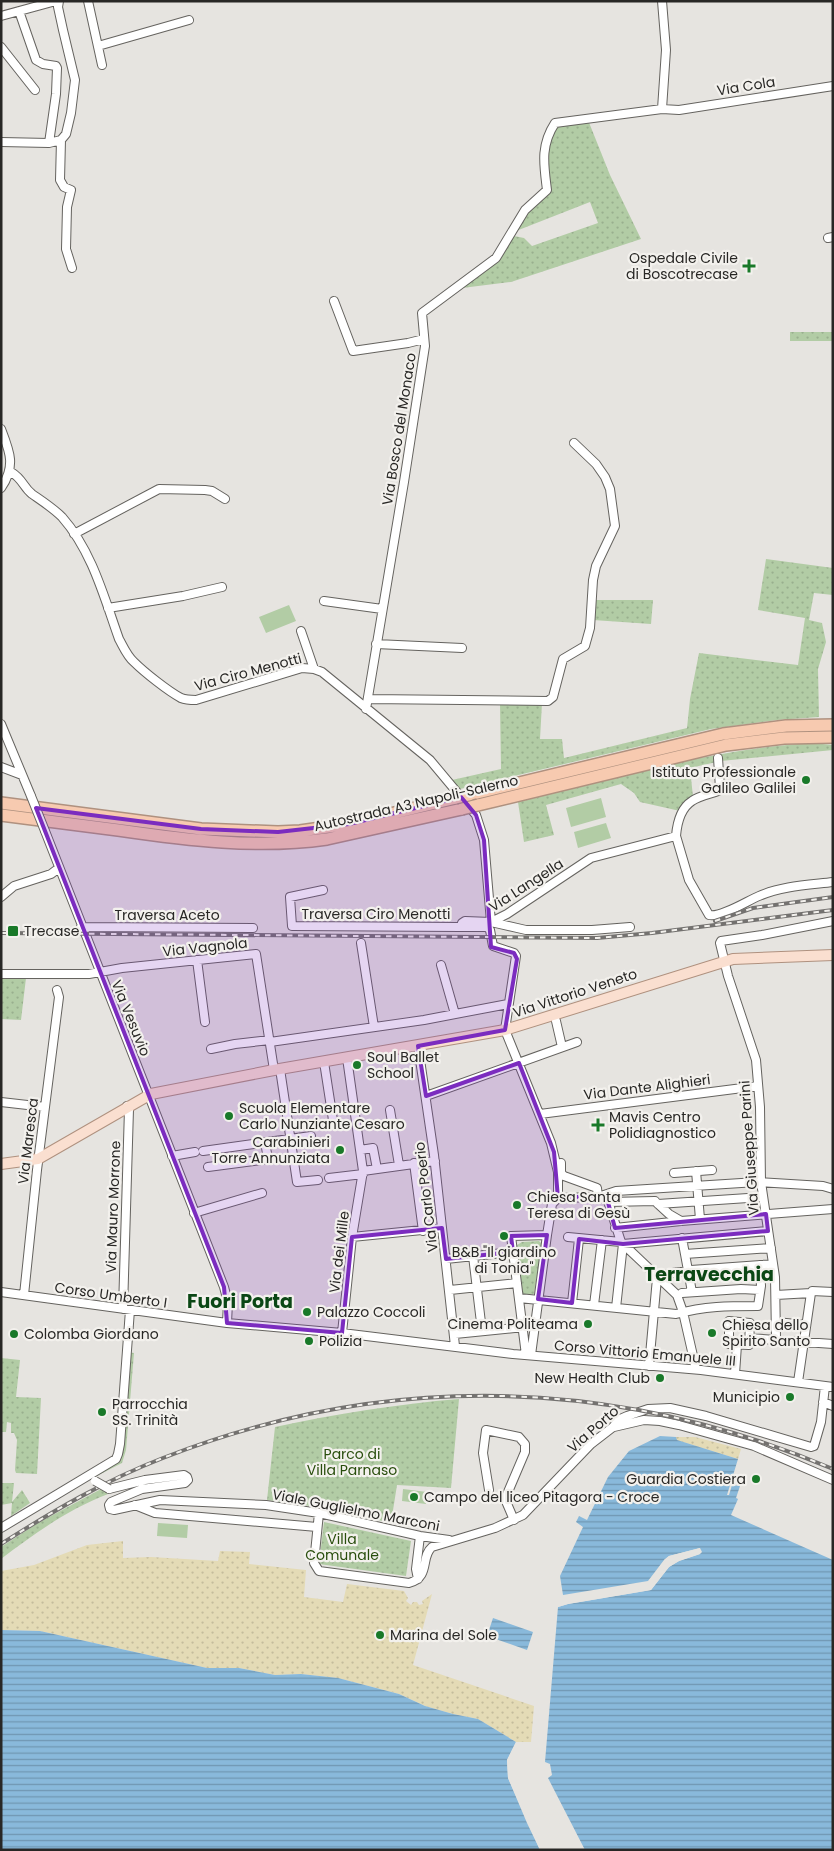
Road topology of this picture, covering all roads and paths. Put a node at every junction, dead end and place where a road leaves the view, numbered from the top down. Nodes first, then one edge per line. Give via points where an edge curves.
1 (58, 1) edge
2 (88, 1) edge
3 (662, 1) edge
4 (20, 11) junction
5 (1, 16) edge
6 (189, 20) dead end
7 (98, 46) junction
8 (1, 47) edge
9 (102, 64) dead end
10 (833, 86) edge
11 (35, 90) dead end
12 (662, 109) junction
13 (62, 140) junction
14 (1, 142) edge
15 (49, 143) junction
16 (72, 268) dead end
17 (334, 301) dead end
18 (424, 339) junction
19 (1, 429) edge
20 (574, 443) dead end
21 (11, 472) junction
22 (1, 488) edge
23 (225, 499) dead end
24 (74, 534) junction
25 (222, 587) dead end
26 (324, 601) dead end
27 (108, 608) junction
28 (382, 609) junction
29 (301, 631) dead end
30 (376, 644) junction
31 (462, 648) dead end
32 (314, 669) junction
33 (368, 699) junction
34 (366, 709) junction
35 (1, 724) edge
36 (833, 725) edge
37 (833, 737) edge
38 (718, 758) dead end
39 (1, 766) edge
40 (22, 775) junction
41 (1, 803) edge
42 (1, 815) edge
43 (676, 836) junction
44 (59, 868) junction
45 (833, 882) edge
46 (323, 890) dead end
47 (1, 898) edge
48 (833, 921) edge
49 (491, 922) junction
50 (82, 927) junction
51 (461, 927) junction
52 (630, 927) dead end
53 (252, 928) dead end
54 (361, 943) dead end
55 (833, 955) edge
56 (197, 960) junction
57 (724, 961) junction
58 (441, 965) dead end
59 (100, 972) junction
60 (1, 974) edge
61 (57, 990) dead end
62 (508, 1004) junction
63 (455, 1014) junction
64 (556, 1021) dead end
65 (205, 1022) dead end
66 (374, 1027) junction
67 (505, 1030) junction
68 (270, 1041) junction
69 (577, 1042) dead end
70 (418, 1046) junction
71 (562, 1047) junction
72 (210, 1049) dead end
73 (347, 1058) junction
74 (324, 1062) junction
75 (519, 1064) junction
76 (277, 1070) junction
77 (758, 1086) junction
78 (148, 1095) junction
79 (426, 1096) junction
80 (1, 1102) edge
81 (127, 1106) junction
82 (45, 1107) junction
83 (390, 1110) dead end
84 (540, 1114) junction
85 (333, 1120) dead end
86 (311, 1136) dead end
87 (291, 1139) junction
88 (265, 1142) junction
89 (360, 1150) junction
90 (172, 1156) junction
91 (38, 1159) junction
92 (435, 1161) junction
93 (414, 1163) junction
94 (561, 1163) dead end
95 (1, 1164) edge
96 (398, 1165) junction
97 (208, 1167) dead end
98 (377, 1168) junction
99 (712, 1170) dead end
100 (696, 1171) junction
101 (363, 1172) junction
102 (674, 1173) dead end
103 (329, 1178) dead end
104 (318, 1180) dead end
105 (761, 1182) junction
106 (697, 1186) junction
107 (655, 1189) junction
108 (833, 1189) edge
109 (262, 1192) dead end
110 (763, 1196) junction
111 (558, 1198) junction
112 (604, 1198) junction
113 (698, 1201) junction
114 (657, 1202) junction
115 (833, 1209) edge
116 (194, 1213) junction
117 (766, 1214) junction
118 (700, 1219) junction
119 (681, 1221) junction
120 (442, 1228) junction
121 (615, 1228) junction
122 (423, 1231) junction
123 (768, 1231) junction
124 (547, 1235) junction
125 (352, 1237) junction
126 (568, 1237) dead end
127 (579, 1238) junction
128 (682, 1238) junction
129 (602, 1240) junction
130 (622, 1243) junction
131 (771, 1248) junction
132 (513, 1252) junction
133 (685, 1254) junction
134 (473, 1256) junction
135 (446, 1259) junction
136 (773, 1264) junction
137 (760, 1265) junction
138 (688, 1271) junction
139 (656, 1277) junction
140 (517, 1282) junction
141 (476, 1287) junction
142 (450, 1290) junction
143 (760, 1290) junction
144 (1, 1292) edge
145 (692, 1292) junction
146 (833, 1292) edge
147 (682, 1293) dead end
148 (811, 1293) junction
149 (24, 1295) junction
150 (776, 1295) junction
151 (519, 1298) junction
152 (538, 1299) junction
153 (572, 1303) junction
154 (594, 1305) junction
155 (616, 1308) junction
156 (126, 1309) junction
157 (654, 1312) junction
158 (683, 1312) junction
159 (776, 1322) junction
160 (227, 1323) junction
161 (806, 1326) junction
162 (524, 1327) junction
163 (482, 1331) junction
164 (342, 1333) junction
165 (455, 1334) junction
166 (749, 1338) junction
167 (776, 1338) junction
168 (803, 1342) junction
169 (833, 1344) edge
170 (737, 1345) junction
171 (455, 1346) junction
172 (529, 1355) junction
173 (649, 1366) junction
174 (696, 1369) junction
175 (735, 1374) junction
176 (798, 1382) junction
177 (829, 1387) edge
178 (823, 1402) junction
179 (833, 1406) edge
180 (636, 1417) junction
181 (89, 1474) junction
182 (833, 1480) edge
183 (488, 1490) dead end
184 (228, 1503) junction
185 (135, 1505) junction
186 (319, 1513) junction
187 (227, 1519) junction
188 (514, 1520) junction
189 (317, 1527) junction
190 (1, 1528) edge
191 (420, 1536) junction
192 (454, 1541) junction
193 (418, 1579) junction

1 - 4 street
1 - 13 street via 75,80 71,113
2 - 7 street
3 - 12 street via 666,50
4 - 5 street
4 - 15 street via 36,60 57,68
6 - 7 street
7 - 9 street
8 - 11 street
10 - 12 street, Via Cola via 679,110
12 - 18 street, Via Bosco del Monaco via 555,123 543,157 547,190 525,210 496,258 422,313
13 - 15 street
13 - 16 street via 60,180 71,190 67,207 66,249
14 - 15 street
17 - 18 street via 352,351
18 - 28 street, Via Bosco del Monaco
19 - 21 street via 8,447
20 - 33 street via 605,477 615,526 596,566 590,628 585,646 564,659 553,697 548,701
21 - 22 street
21 - 24 street, Via Ciro Menotti via 62,518
23 - 24 street via 205,490 159,489
24 - 27 street, Via Ciro Menotti via 93,567
25 - 27 street
26 - 28 street
27 - 32 street, Via Ciro Menotti via 119,639 132,661 182,698 196,700 302,668
28 - 30 street, Via Bosco del Monaco
29 - 32 street
30 - 31 street
30 - 33 street, Via Bosco del Monaco
32 - 34 street, Via Ciro Menotti
33 - 34 street, Via Bosco del Monaco
34 - 49 street, Via Ciro Menotti via 430,760 476,815 484,840
35 - 40 street, Via Vesuvio
36 - 41 highway, Autostrada A3 Napoli-Salerno, bridge via 786,726 723,734 349,824 300,831 201,829
37 - 42 highway, Autostrada A3 Napoli-Salerno, bridge via 784,738 726,745 462,809 306,842 264,844 176,838
38 - 43 street via 720,788 688,804 679,818
39 - 40 street
40 - 44 street, Via Vesuvio, bridge
43 - 45 street via 690,880 710,916 772,891
43 - 49 street, Via Langella via 591,858
44 - 47 street via 51,874 14,886
44 - 50 street, Via Vesuvio
46 - 51 street, Traversa Ciro Menotti via 290,897 292,926
48 - 57 street, Via Giuseppe Parini via 720,941
49 - 51 street via 465,921
49 - 52 street, Via Langella via 526,930
50 - 53 street, Traversa Aceto
50 - 59 street, Via Vesuvio
51 - 62 street via 487,927 493,946 516,956
54 - 66 street
55 - 57 main road, Via Vittorio Veneto via 733,958
56 - 59 street, Via Vagnola
56 - 65 street
56 - 68 street, Via Vagnola via 256,954
57 - 67 main road, Via Vittorio Veneto
57 - 77 street, Via Giuseppe Parini via 755,1055
58 - 63 street
59 - 60 street, Via Vagnola
59 - 78 street, Via Vesuvio
61 - 82 street, Via Maresca via 59,997
62 - 63 street
62 - 67 street
63 - 66 street
64 - 71 street
66 - 68 street
67 - 70 main road, Via Vittorio Veneto
67 - 75 street
68 - 72 street
68 - 76 street
69 - 71 street
70 - 73 main road, Via Vittorio Veneto
70 - 79 street, Via Carlo Poerio
71 - 75 street
73 - 74 main road, Via Vittorio Veneto
73 - 89 street, Via dei Mille
74 - 76 main road, Via Vittorio Veneto
74 - 85 street
75 - 79 street
75 - 84 street
76 - 78 main road, Via Vittorio Veneto
76 - 87 street
77 - 84 street, Via Dante Alighieri
77 - 105 street, Via Giuseppe Parini
78 - 81 main road, Via Vittorio Veneto
78 - 90 street, Via Vesuvio
79 - 92 street, Via Carlo Poerio
80 - 82 street
81 - 91 main road, Via Vittorio Veneto
81 - 156 street, Via Mauro Morrone
82 - 91 street, Via Maresca
83 - 96 street
84 - 111 street via 554,1152
86 - 87 street
87 - 88 street
87 - 104 street via 297,1182
88 - 90 street
88 - 97 street via 268,1159
89 - 98 street via 373,1148
89 - 101 street, Via dei Mille
90 - 116 street, Via Vesuvio
91 - 95 main road
91 - 149 street, Via Maresca
92 - 93 street
92 - 120 street, Via Carlo Poerio
93 - 96 street
93 - 122 street
94 - 112 street via 564,1176 597,1188
96 - 98 street
98 - 101 street
99 - 100 street
100 - 102 street
100 - 106 street
101 - 103 street
101 - 125 street, Via dei Mille
105 - 106 street
105 - 108 street
105 - 110 street, Via Giuseppe Parini
106 - 107 street
106 - 113 street
107 - 112 street via 616,1191
107 - 114 street
109 - 116 street
110 - 113 street
110 - 117 street, Via Giuseppe Parini
111 - 112 street
111 - 124 street via 552,1204
112 - 114 street
112 - 121 street
113 - 114 street
113 - 118 street
114 - 119 street
115 - 117 street
116 - 160 street, Via Vesuvio via 227,1295
117 - 118 street
117 - 123 street, Via Giuseppe Parini
118 - 119 street
119 - 121 street
120 - 122 street
120 - 135 street, Via Carlo Poerio
121 - 130 street
122 - 125 street
123 - 128 street
123 - 131 street, Via Giuseppe Parini
124 - 132 street via 511,1236
124 - 152 street
125 - 164 street, Via dei Mille
126 - 127 street
127 - 129 street
127 - 153 street
128 - 130 street
128 - 133 street
129 - 130 street
129 - 154 street
130 - 139 street
130 - 155 street
131 - 133 street
131 - 136 street, Via Giuseppe Parini
132 - 134 street
132 - 140 street
133 - 138 street
134 - 135 street
134 - 141 street
135 - 142 street, Via Carlo Poerio
136 - 137 street
136 - 150 street, Via Giuseppe Parini
137 - 138 street
137 - 143 street
138 - 139 street
138 - 145 street
139 - 157 street
139 - 158 street via 674,1292
140 - 141 street
140 - 151 street
141 - 142 street
141 - 163 street
142 - 165 street, Via Carlo Poerio
143 - 145 street
143 - 158 street via 758,1306 714,1306
144 - 149 street, Corso Umberto I
145 - 147 street
146 - 148 street
148 - 150 street
148 - 161 street
149 - 156 street, Corso Umberto I
150 - 159 street, Via Giuseppe Parini
151 - 152 street
151 - 162 street
152 - 153 street
152 - 172 street
153 - 154 street
154 - 155 street
155 - 157 street
156 - 160 street, Corso Umberto I
156 - 181 street, Via Mauro Morrone via 118,1454 108,1464
157 - 158 street
157 - 173 street
158 - 174 street
159 - 161 street
159 - 167 street, Via Giuseppe Parini
160 - 164 street, Corso Umberto I
161 - 168 street
162 - 163 street
162 - 172 street
163 - 165 street
164 - 171 street, Corso Umberto I
165 - 171 street, Via Carlo Poerio
166 - 167 street
166 - 170 street via 749,1345
166 - 170 street via 750,1323 729,1322 729,1344
167 - 168 street
168 - 169 street
168 - 176 street
170 - 175 street
171 - 172 street, Corso Vittorio Emanuele III
172 - 173 street, Corso Vittorio Emanuele III
173 - 174 street, Corso Vittorio Emanuele III
174 - 175 street, Corso Vittorio Emanuele III
175 - 176 street, Corso Vittorio Emanuele III
176 - 177 street, Corso Vittorio Emanuele III
177 - 178 street
178 - 179 street
178 - 180 street, Via Porto via 818,1436 811,1447 680,1410 662,1408
180 - 182 street via 730,1438 767,1450
180 - 188 street, Via Porto via 618,1420
181 - 185 street, bridge via 109,1489 152,1478 187,1477 185,1483 142,1489 109,1505 114,1510
181 - 190 street
183 - 188 street via 483,1453 486,1430 523,1439 525,1452 505,1499
184 - 185 street, Viale Guglielmo Marconi via 160,1500
184 - 186 street, Viale Guglielmo Marconi
184 - 187 street
185 - 187 street, Viale Guglielmo Marconi via 155,1512
186 - 189 street
186 - 191 street, Viale Guglielmo Marconi
187 - 189 street, Viale Guglielmo Marconi
188 - 192 street, Viale Guglielmo Marconi
189 - 193 street via 314,1563 319,1571 409,1583
191 - 192 street, Viale Guglielmo Marconi
191 - 193 street
192 - 193 street via 429,1549 425,1568

